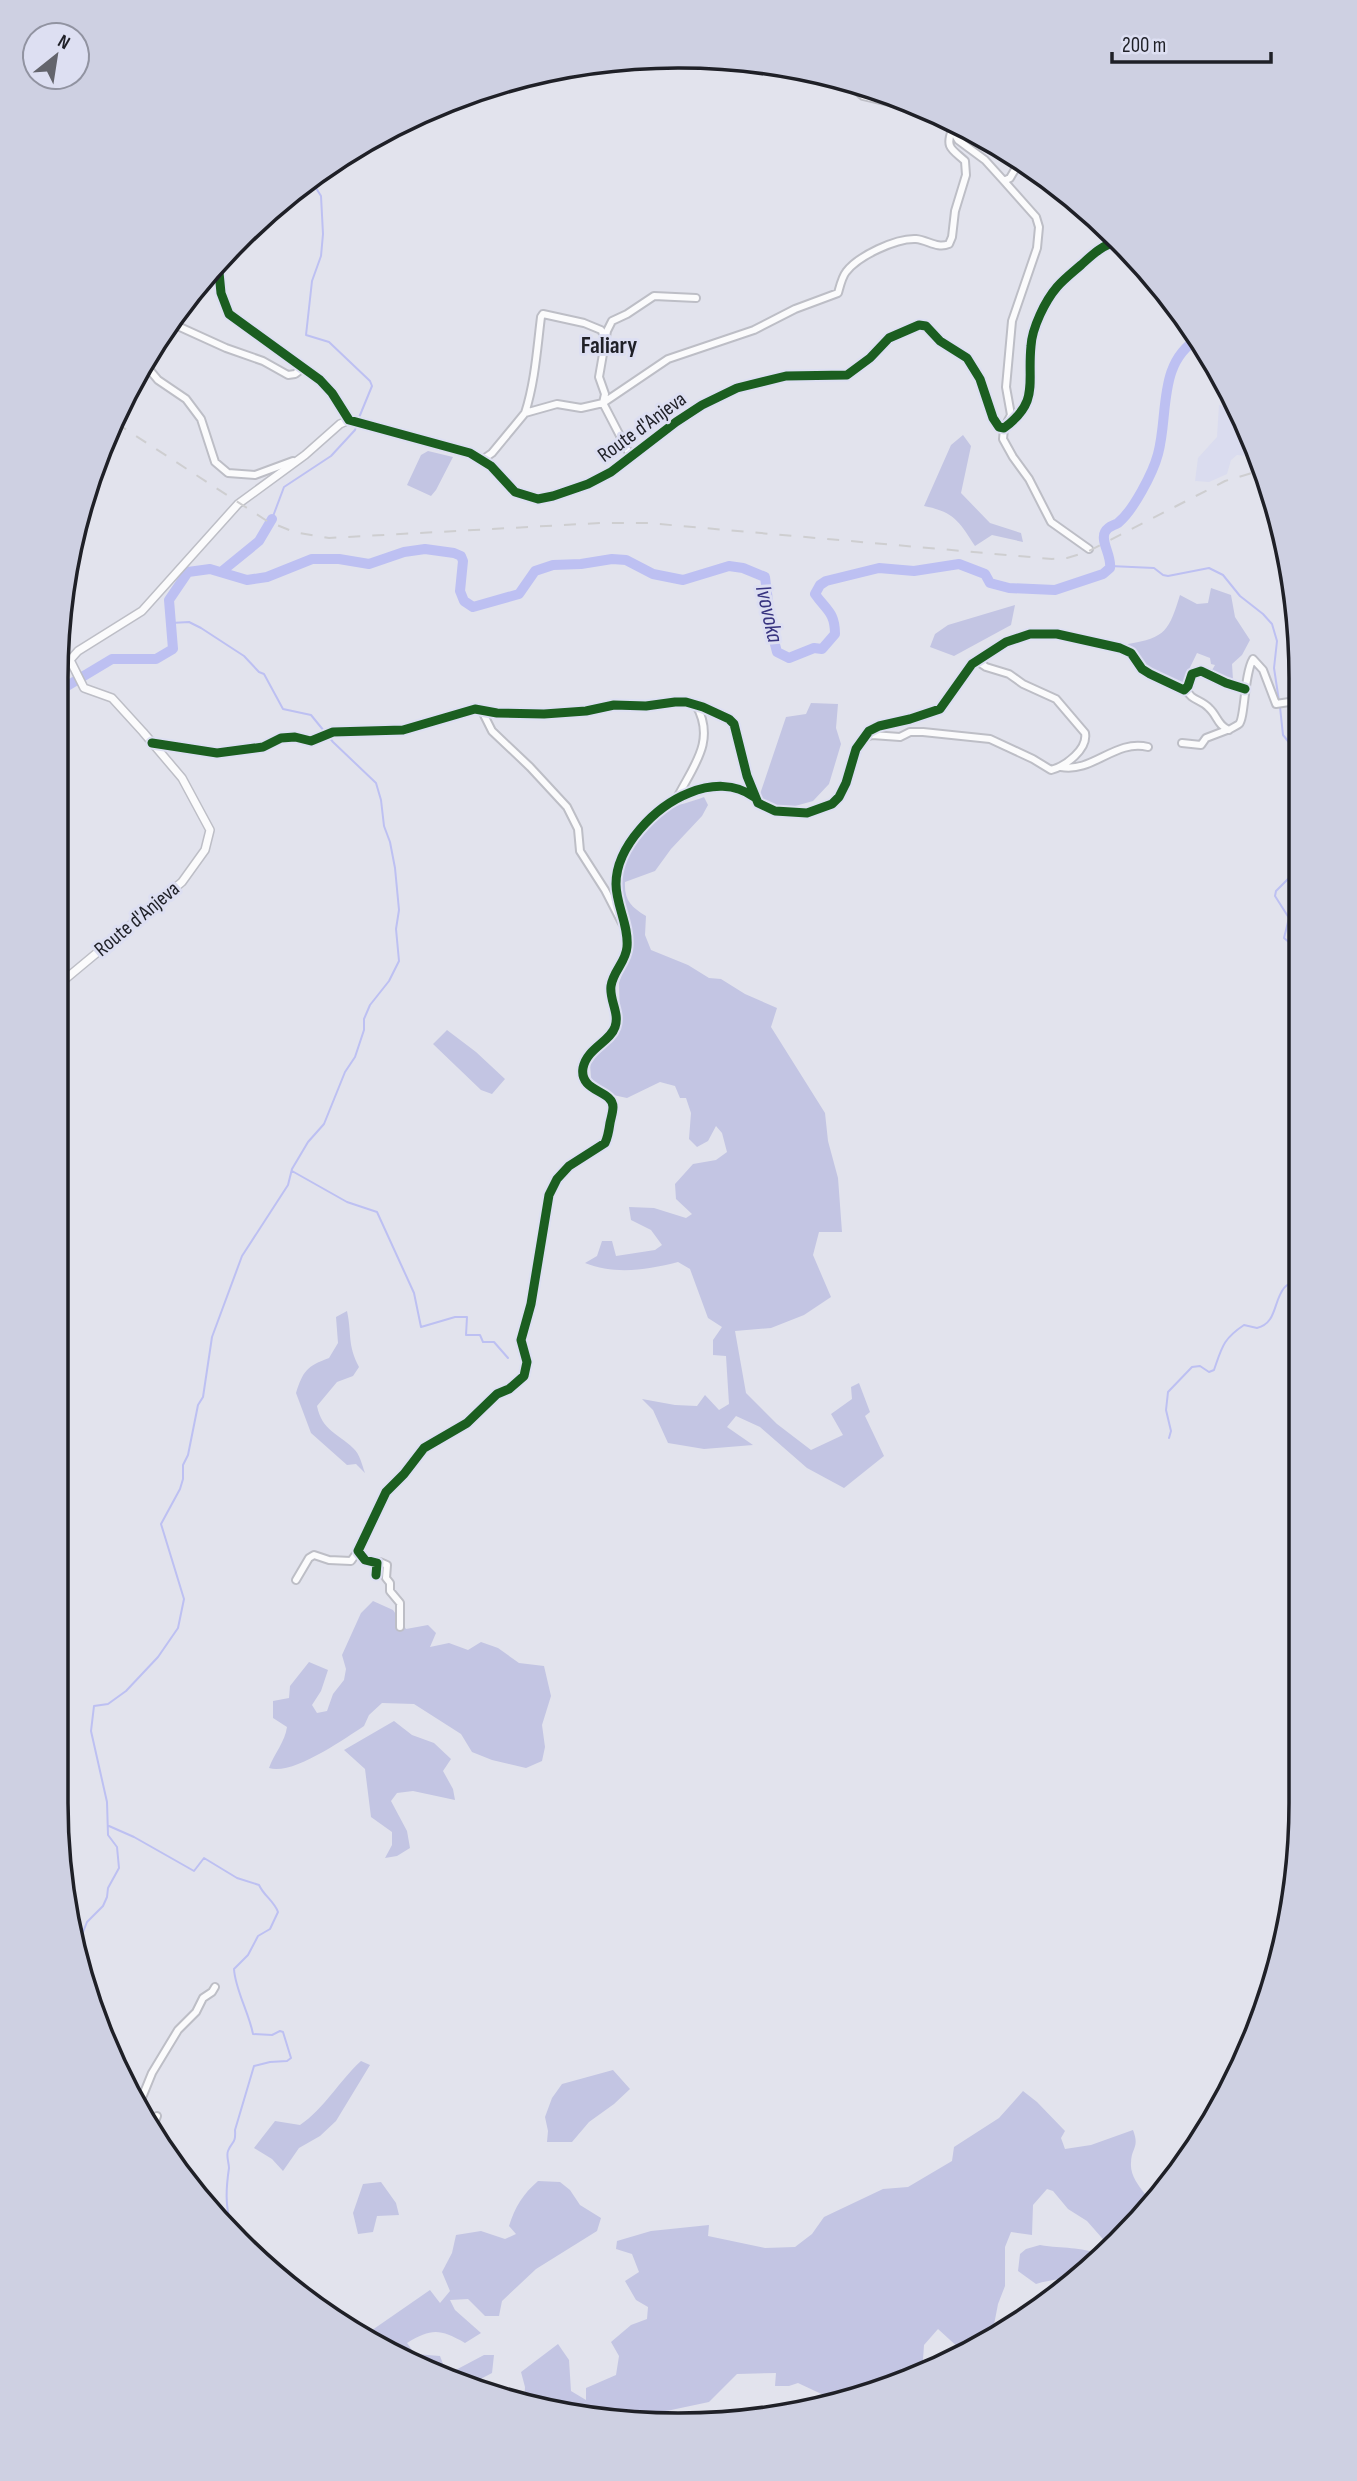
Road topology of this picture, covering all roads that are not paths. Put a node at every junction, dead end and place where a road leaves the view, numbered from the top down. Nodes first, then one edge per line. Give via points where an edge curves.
1 (951, 133) edge
2 (955, 135) edge
3 (1015, 169) edge
4 (1004, 181) junction
5 (1107, 244) edge
6 (219, 277) edge
7 (696, 298) dead end
8 (180, 327) edge
9 (606, 339) junction
10 (303, 368) junction
11 (151, 372) edge
12 (603, 403) junction
13 (340, 408) junction
14 (525, 413) junction
15 (353, 422) junction
16 (1004, 428) junction
17 (332, 430) junction
18 (305, 455) junction
19 (631, 457) junction
20 (482, 460) junction
21 (1089, 549) dead end
22 (977, 661) junction
23 (1186, 688) junction
24 (1245, 690) junction
25 (1289, 702) edge
26 (696, 705) junction
27 (482, 710) junction
28 (1229, 730) junction
29 (861, 739) junction
30 (152, 743) junction
31 (1182, 743) dead end
32 (1148, 747) dead end
33 (1060, 767) junction
34 (754, 797) junction
35 (677, 798) junction
36 (626, 930) junction
37 (68, 977) edge
38 (358, 1551) junction
39 (377, 1563) junction
40 (376, 1575) dead end
41 (296, 1580) dead end
42 (400, 1627) dead end
43 (215, 1987) dead end
44 (143, 2095) edge

1 - 12 street via 949,146 965,161 966,176 949,244 919,239 881,247 849,268 838,293 754,330 668,359
2 - 4 street
3 - 4 street
4 - 16 street via 1036,218 1038,227 1037,248 1012,321 1006,387 1011,415
5 - 16 street via 1052,293 1032,339 1028,403
6 - 10 street via 229,314
7 - 9 street via 654,296 612,321
8 - 10 street via 288,375
9 - 12 street via 599,377
9 - 14 street via 601,330 591,326 543,314
10 - 13 street via 320,380
11 - 18 street via 186,399 201,419 215,461 228,473 256,475
12 - 14 street via 582,408 557,404
12 - 19 street
13 - 15 street
13 - 17 street
14 - 20 street
15 - 17 street
15 - 20 street, Route d'Anjeva
16 - 19 street, Route d'Anjeva via 993,418 967,358 919,325 889,338 847,374 786,376 737,388 702,405
16 - 21 street via 1003,439 1051,522
17 - 18 street
18 - 30 street, Route d'Anjeva via 238,504 142,611 70,660 85,688 112,698
19 - 20 street, Route d'Anjeva via 588,484 538,499 515,492
22 - 23 street via 1006,642 1030,634 1057,634 1120,648 1150,674
22 - 29 street via 940,709 879,726
22 - 33 street via 1056,699 1073,716 1086,739
23 - 24 street via 1192,674 1201,671
23 - 28 street via 1191,698 1210,709
24 - 25 street via 1251,661 1256,659 1276,704
24 - 28 street via 1242,719
26 - 27 street via 614,705 544,713
26 - 34 street via 734,724
26 - 35 street via 703,717 705,739
27 - 30 street via 403,730 333,732 311,741 281,738 263,747 217,753
27 - 36 street via 492,731 567,807 578,829 580,851
28 - 31 street via 1206,738 1201,745
29 - 33 street via 900,737 910,732 990,739 1045,768
29 - 34 street via 846,783 832,804 807,813 775,811
30 - 37 street, Route d'Anjeva via 182,778 211,830 205,850 182,882
32 - 33 street via 1126,747 1075,769
34 - 35 street via 744,789 719,786
35 - 36 street via 645,824 621,860 616,884
36 - 38 street via 625,958 611,986 616,1025 590,1054 583,1075 612,1102 607,1139 563,1171 549,1195 521,1340 527,1362 524,1376 467,1423 424,1448 386,1492
38 - 39 street via 365,1560
38 - 41 street via 351,1561 314,1555
39 - 40 street
39 - 42 street via 387,1565 390,1591 400,1603
43 - 44 street via 177,2032

